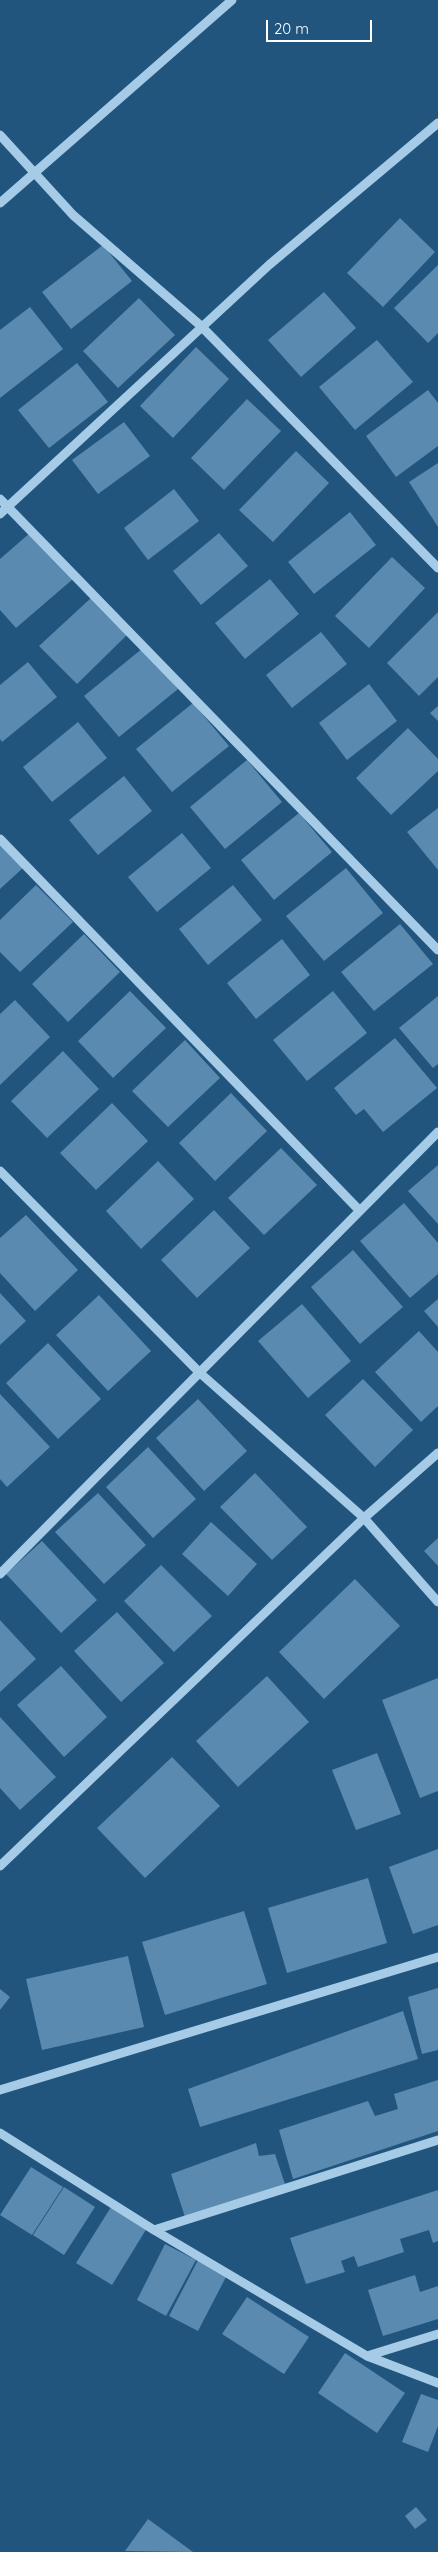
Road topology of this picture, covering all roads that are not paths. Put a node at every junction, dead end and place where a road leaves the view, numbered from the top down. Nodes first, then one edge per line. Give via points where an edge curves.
1 (232, 0) edge
2 (438, 123) edge
3 (0, 135) edge
4 (33, 174) junction
5 (0, 203) edge
6 (201, 326) junction
7 (0, 499) edge
8 (8, 507) junction
9 (0, 514) edge
10 (438, 568) edge
11 (0, 838) edge
12 (438, 950) edge
13 (438, 1132) edge
14 (0, 1171) edge
15 (360, 1211) junction
16 (200, 1373) junction
17 (438, 1453) edge
18 (364, 1518) junction
19 (0, 1574) edge
20 (438, 1602) edge
21 (0, 1866) edge
22 (438, 1957) edge
23 (0, 2090) edge
24 (0, 2133) edge
25 (438, 2140) edge
26 (154, 2230) junction
27 (438, 2334) edge
28 (367, 2356) junction
29 (438, 2383) edge

1 - 4 street
2 - 6 street
3 - 4 street
4 - 5 street
4 - 6 street via 73,215
6 - 8 street
6 - 10 street
7 - 8 street
8 - 9 street
8 - 12 street
11 - 15 street
13 - 15 street
14 - 16 street
15 - 16 street
16 - 18 street
16 - 19 street
17 - 18 street
18 - 20 street
18 - 21 street
22 - 23 street
24 - 26 street
25 - 26 street
26 - 28 street
27 - 28 street
28 - 29 street

